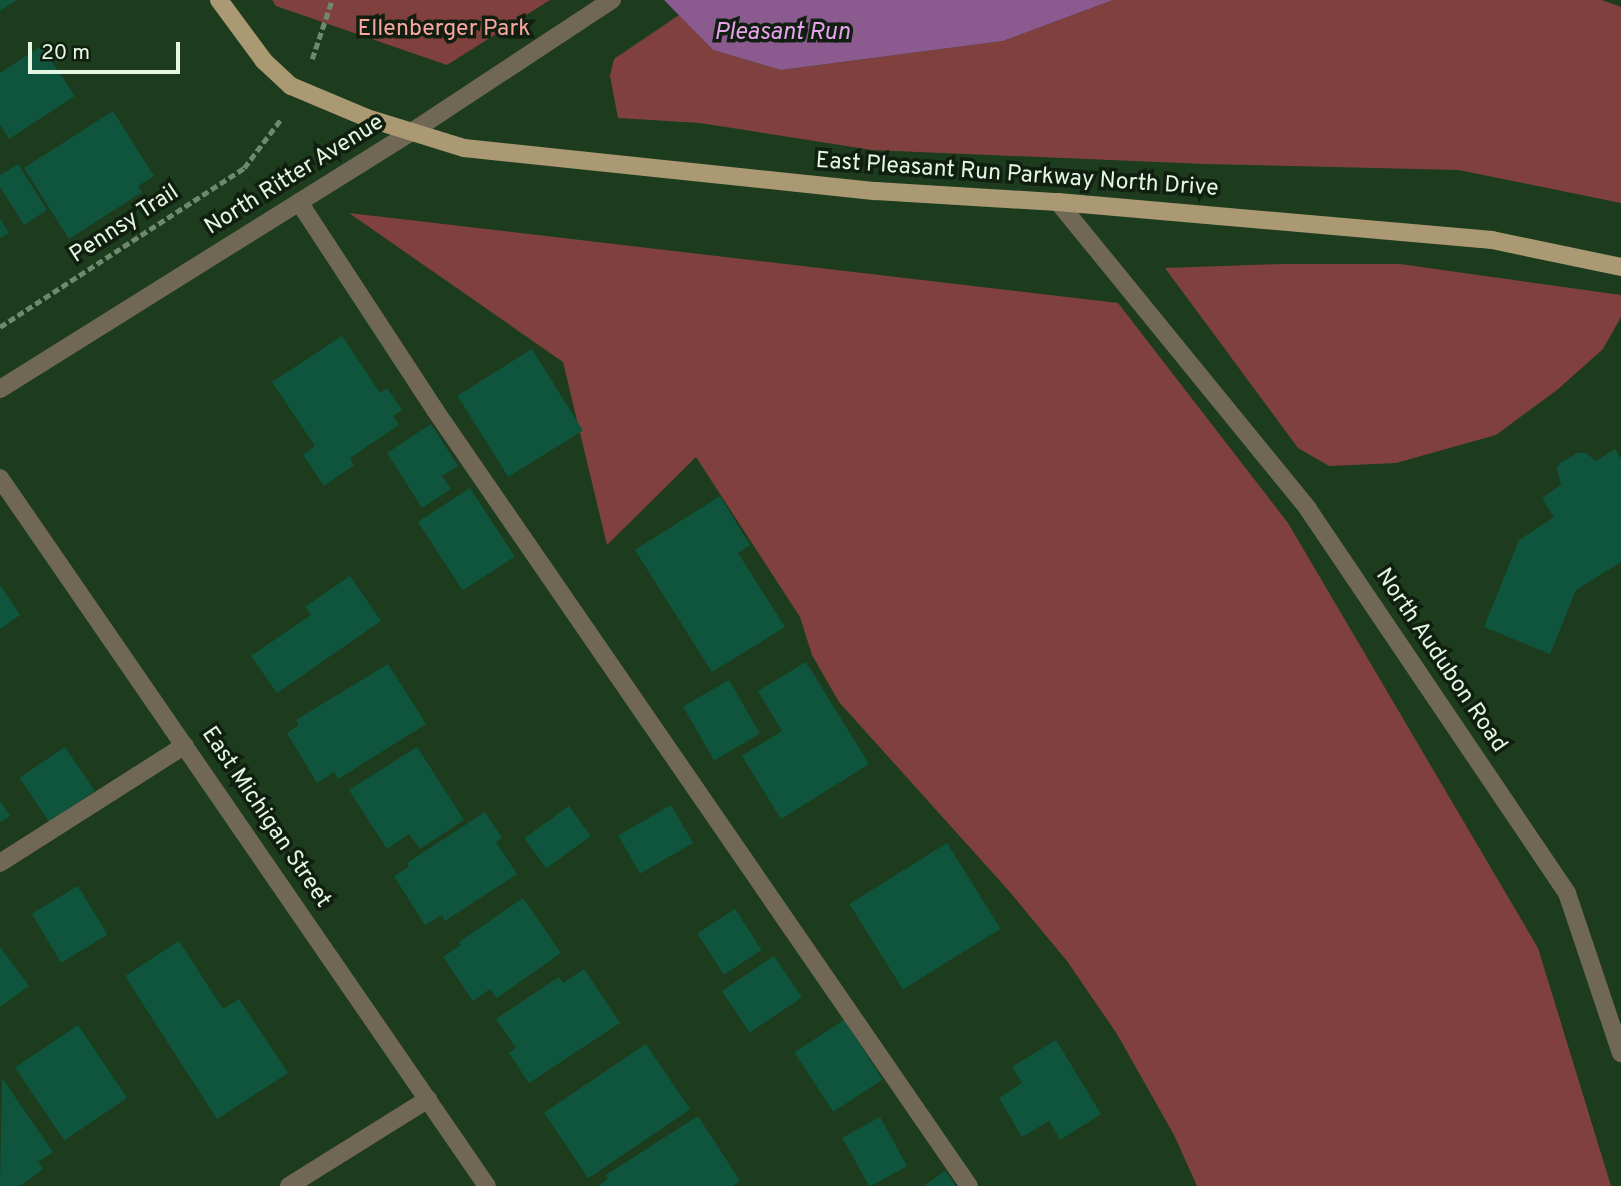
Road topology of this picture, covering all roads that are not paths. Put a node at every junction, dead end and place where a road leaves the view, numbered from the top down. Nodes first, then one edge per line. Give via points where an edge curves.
1 (219, 0) edge
2 (612, 0) edge
3 (410, 133) junction
4 (299, 202) junction
5 (1058, 202) junction
6 (1621, 267) edge
7 (0, 389) edge
8 (0, 478) edge
9 (186, 745) junction
10 (0, 863) edge
11 (1621, 1053) edge
12 (428, 1099) junction
13 (289, 1186) edge
14 (487, 1186) edge
15 (969, 1186) edge

1 - 3 main road, East Pleasant Run Parkway North Drive via 264,61 291,86
2 - 3 street, North Ritter Avenue
3 - 4 street, North Ritter Avenue
3 - 5 main road, East Pleasant Run Parkway North Drive via 506,155 876,191
4 - 7 street, North Ritter Avenue
4 - 15 street via 435,410
5 - 6 main road, East Pleasant Run Parkway North Drive via 1492,240
5 - 11 street, North Audubon Road via 1308,509 1567,893
8 - 9 street, East Michigan Street
9 - 10 street
9 - 12 street, East Michigan Street
12 - 13 street
12 - 14 street, East Michigan Street

